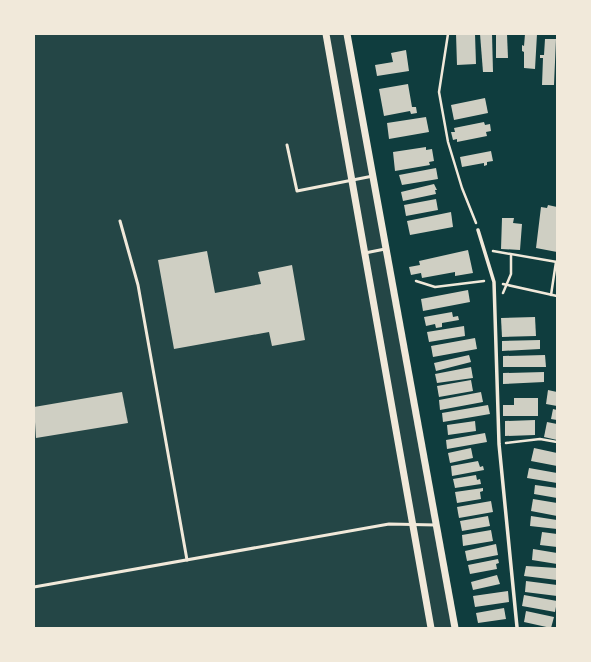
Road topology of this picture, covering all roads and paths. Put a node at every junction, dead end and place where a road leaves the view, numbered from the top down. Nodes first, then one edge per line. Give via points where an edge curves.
1 (326, 34) edge
2 (347, 34) edge
3 (448, 34) edge
4 (287, 145) dead end
5 (374, 176) junction
6 (352, 180) junction
7 (120, 221) dead end
8 (478, 230) joint
9 (387, 249) junction
10 (485, 250) junction
11 (365, 253) junction
12 (511, 255) junction
13 (557, 262) edge
14 (416, 281) dead end
15 (494, 282) junction
16 (508, 285) junction
17 (551, 295) junction
18 (557, 296) edge
19 (495, 308) junction
20 (557, 442) edge
21 (499, 444) junction
22 (413, 523) junction
23 (436, 525) junction
24 (187, 560) junction
25 (34, 587) edge
26 (517, 626) dead end
27 (431, 628) edge
28 (455, 628) edge

1 - 6 street
2 - 5 street
3 - 8 path via 439,92 448,142
4 - 6 lane via 297,191
5 - 6 lane
5 - 9 street
6 - 11 street
7 - 24 lane via 138,285
8 - 10 street
9 - 11 lane
9 - 23 street
10 - 12 path via 507,252
10 - 15 street
11 - 22 street
12 - 13 path
12 - 16 path
13 - 17 path
14 - 15 path via 435,287 478,281
15 - 16 path
15 - 19 street
16 - 17 path
16 - 19 path
17 - 18 path
19 - 21 street
20 - 21 path via 530,439
21 - 26 street
22 - 23 lane
22 - 24 lane via 389,524
22 - 27 street
23 - 28 street
24 - 25 lane

